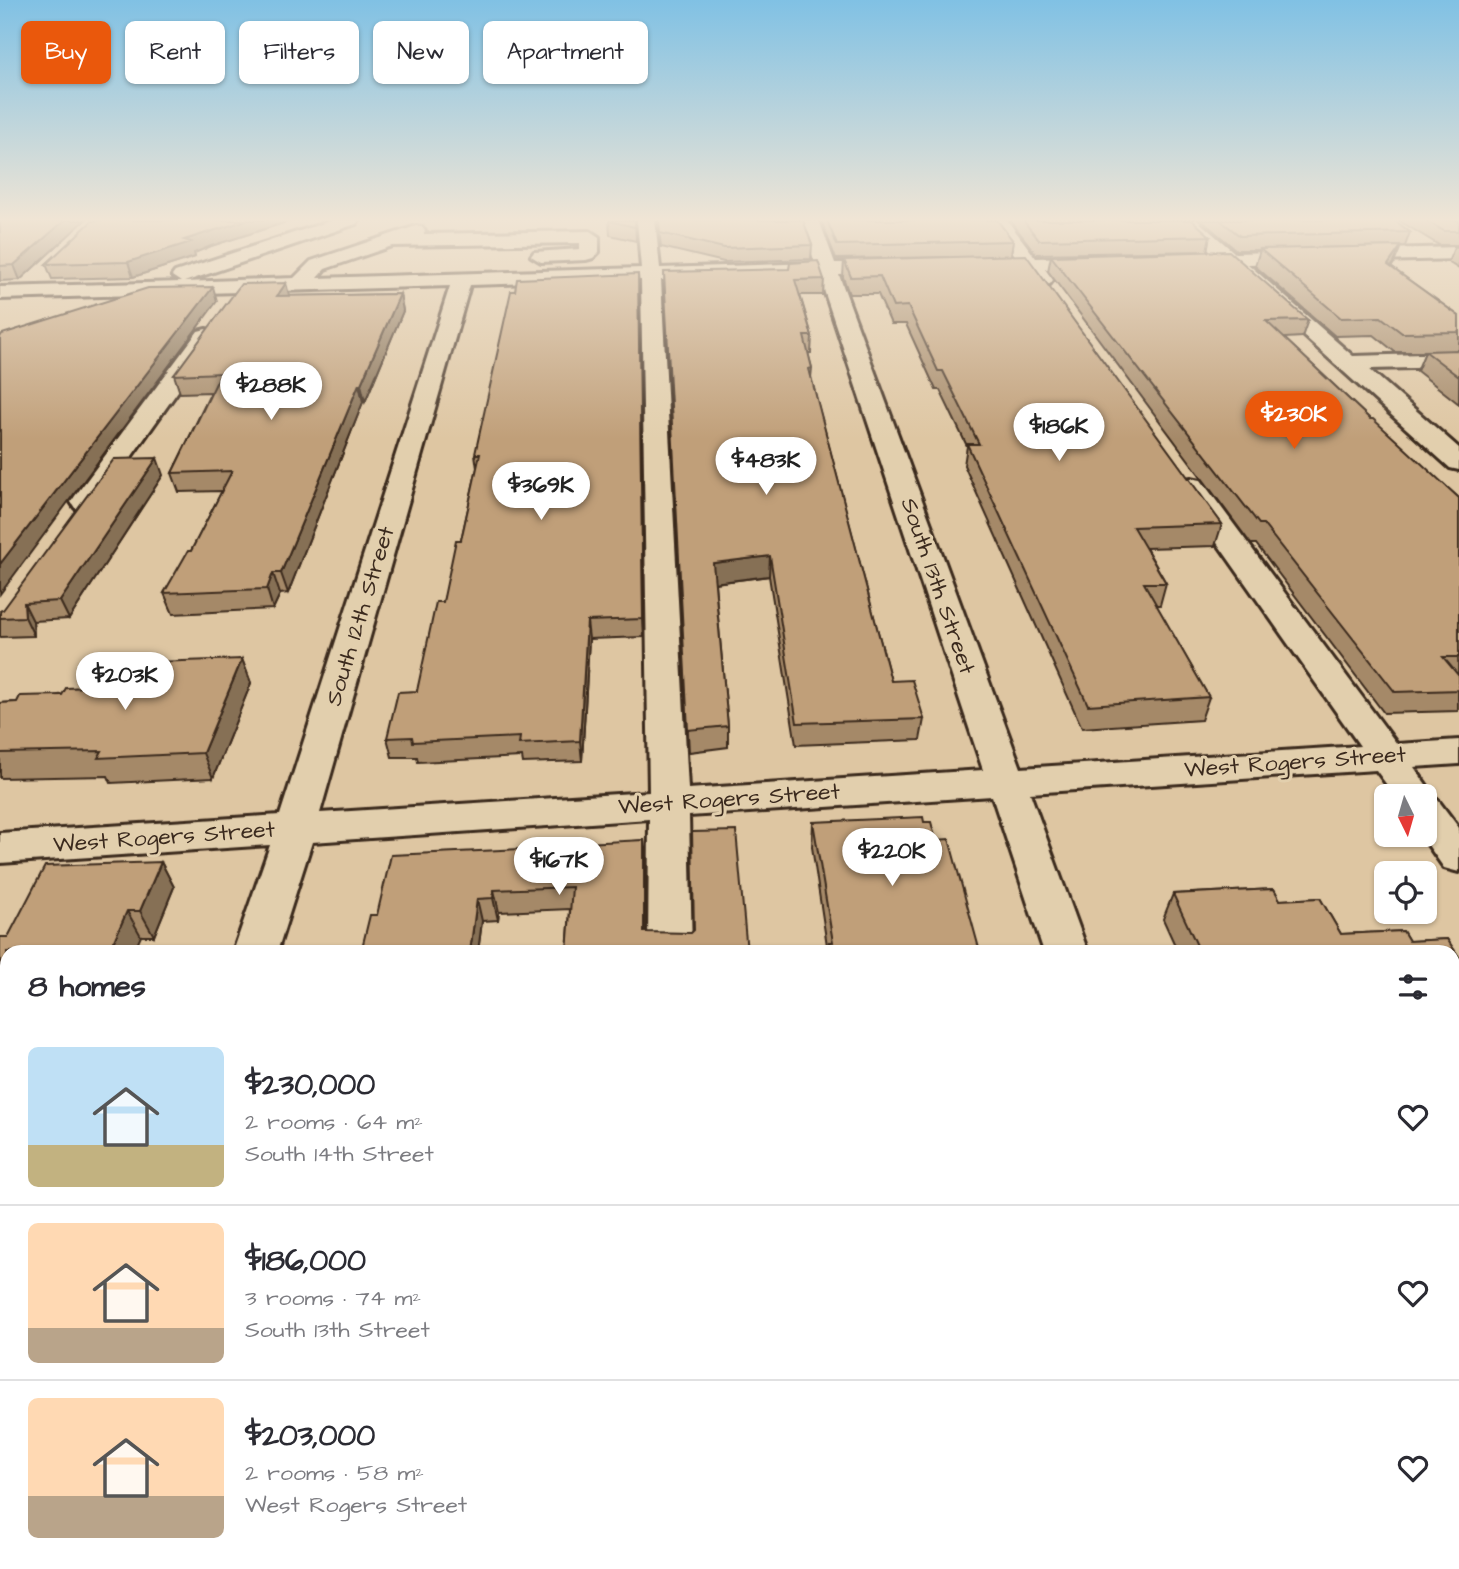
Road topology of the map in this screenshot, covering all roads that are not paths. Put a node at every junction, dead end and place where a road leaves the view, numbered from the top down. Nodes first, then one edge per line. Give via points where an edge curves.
1 (130, 293) edge
2 (237, 293) edge
3 (458, 293) edge
4 (652, 293) edge
5 (836, 293) edge
6 (1053, 293) edge
7 (1269, 293) edge
8 (1055, 296) edge
9 (73, 312) edge
10 (1459, 360) edge
11 (1348, 363) junction
12 (1459, 462) edge
13 (1177, 466) edge
14 (73, 520) edge
15 (1459, 752) edge
16 (1385, 756) junction
17 (1006, 780) junction
18 (1406, 784) edge
19 (668, 803) junction
20 (1437, 827) edge
21 (296, 828) junction
22 (0, 848) edge
23 (1459, 857) edge
24 (257, 945) edge
25 (670, 945) edge
26 (1064, 945) edge

1 - 9 street
2 - 14 street
3 - 21 street, South 12th Street
4 - 19 street
5 - 17 street, South 13th Street
6 - 8 street
7 - 11 street
10 - 11 street
11 - 12 street
13 - 16 street
15 - 16 street, West Rogers Street
16 - 17 street, West Rogers Street
16 - 18 street
17 - 19 street, West Rogers Street
17 - 26 street, South 13th Street
19 - 21 street, West Rogers Street
19 - 25 street
20 - 23 street
21 - 22 street, West Rogers Street
21 - 24 street, South 12th Street

